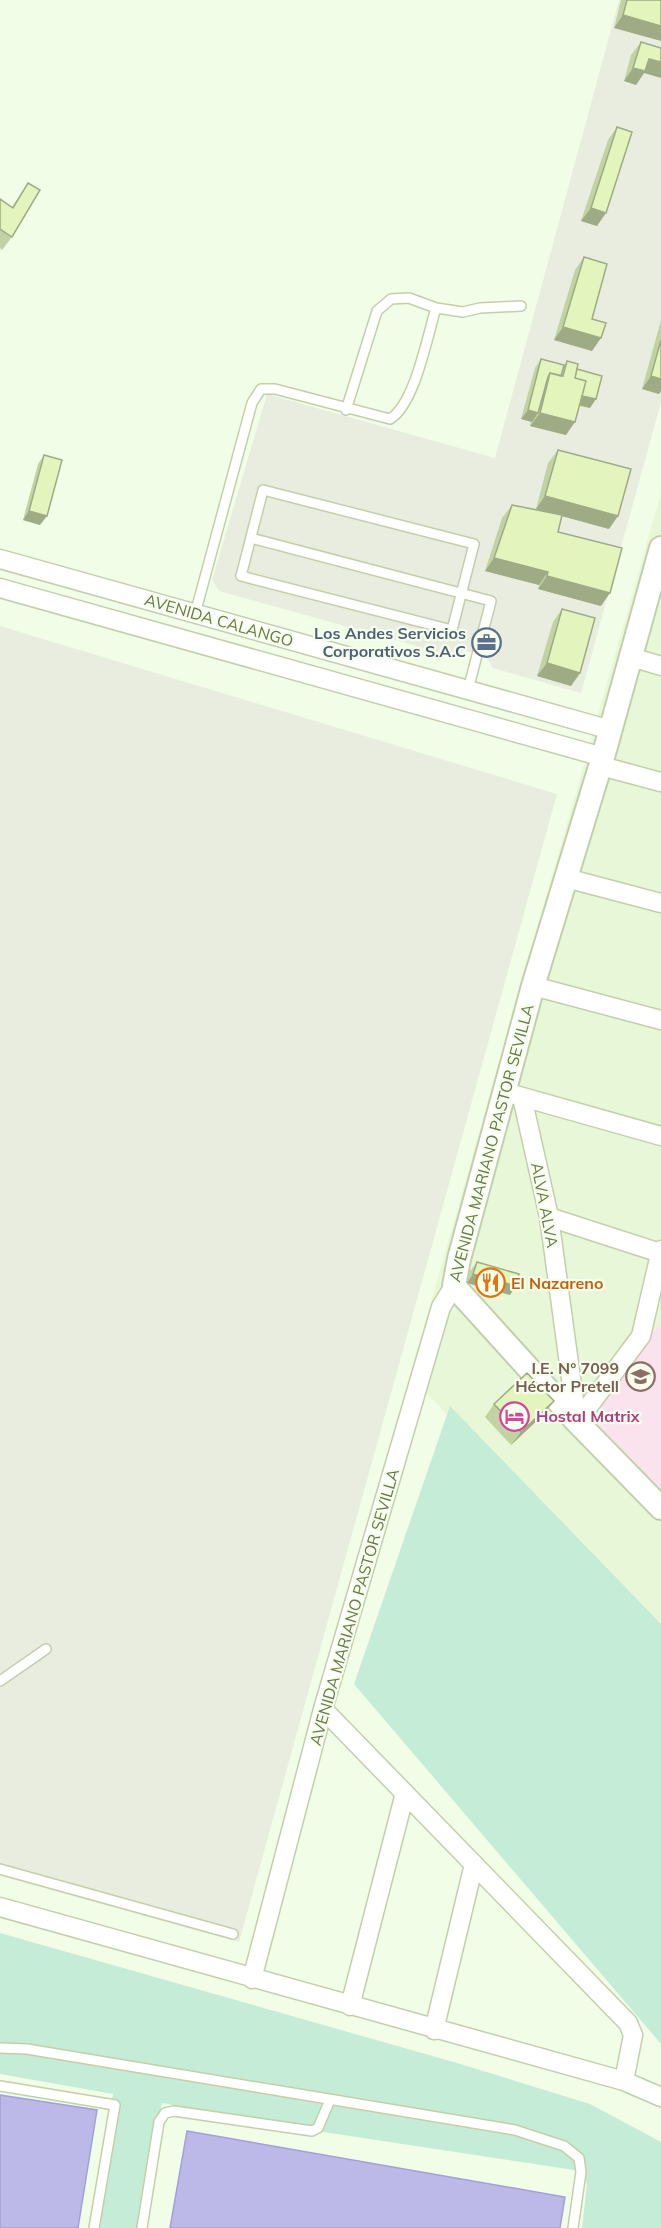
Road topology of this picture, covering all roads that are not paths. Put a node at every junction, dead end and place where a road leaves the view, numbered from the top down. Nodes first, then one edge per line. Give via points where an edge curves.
1 (521, 306) dead end
2 (436, 308) junction
3 (346, 410) junction
4 (251, 538) junction
5 (661, 548) edge
6 (0, 559) edge
7 (0, 588) edge
8 (461, 593) junction
9 (195, 614) junction
10 (631, 657) junction
11 (661, 666) edge
12 (468, 690) junction
13 (611, 730) junction
14 (602, 761) junction
15 (661, 783) edge
16 (566, 878) junction
17 (661, 903) edge
18 (533, 986) junction
19 (661, 1020) edge
20 (513, 1095) junction
21 (661, 1136) edge
22 (549, 1217) junction
23 (661, 1252) edge
24 (454, 1286) junction
25 (577, 1422) junction
26 (661, 1508) edge
27 (46, 1649) dead end
28 (0, 1681) edge
29 (323, 1709) junction
30 (405, 1793) junction
31 (474, 1864) junction
32 (0, 1869) edge
33 (0, 1907) edge
34 (232, 1934) dead end
35 (252, 1979) junction
36 (350, 2006) junction
37 (434, 2030) junction
38 (0, 2049) edge
39 (624, 2082) junction
40 (0, 2086) edge
41 (661, 2097) edge
42 (330, 2100) junction
43 (94, 2228) edge
44 (142, 2228) edge
45 (573, 2228) edge

1 - 2 lane via 463,312
2 - 3 lane via 408,398 399,414 390,419
2 - 3 lane via 409,298 391,299 377,311
3 - 9 lane via 275,389 261,389 252,403
4 - 8 lane
4 - 8 lane via 241,576 452,630
4 - 8 lane via 263,490 474,544
5 - 10 street, AVENIDA MARIANO PASTOR SEVILLA
6 - 9 street, AVENIDA CALANGO
7 - 14 street, AVENIDA CALANGO
8 - 12 lane via 491,601
9 - 12 street, AVENIDA CALANGO
10 - 11 street
10 - 13 street, AVENIDA MARIANO PASTOR SEVILLA
12 - 13 street, AVENIDA CALANGO
13 - 14 street, AVENIDA MARIANO PASTOR SEVILLA
14 - 15 street, AVENIDA CALANGO
14 - 16 street, AVENIDA MARIANO PASTOR SEVILLA
16 - 17 street
16 - 18 street, AVENIDA MARIANO PASTOR SEVILLA
18 - 19 street
18 - 20 street, AVENIDA MARIANO PASTOR SEVILLA
20 - 21 street
20 - 22 street, ALVA ALVA
20 - 24 street, AVENIDA MARIANO PASTOR SEVILLA
22 - 23 street
22 - 25 street, ALVA ALVA
23 - 25 street via 641,1336
24 - 25 street
24 - 29 street, AVENIDA MARIANO PASTOR SEVILLA via 441,1307
25 - 26 street
27 - 28 lane
29 - 30 street
29 - 35 street, AVENIDA MARIANO PASTOR SEVILLA
30 - 31 street
30 - 36 street
31 - 37 street
31 - 39 street via 628,2023 633,2035
32 - 34 lane
33 - 35 street
35 - 36 street
36 - 37 street
37 - 39 street
38 - 42 lane via 27,2049
39 - 41 street
40 - 43 lane via 115,2105
42 - 44 lane via 318,2127 312,2131 174,2111 165,2113 159,2122
42 - 45 lane via 515,2130 564,2146 579,2158 581,2172

